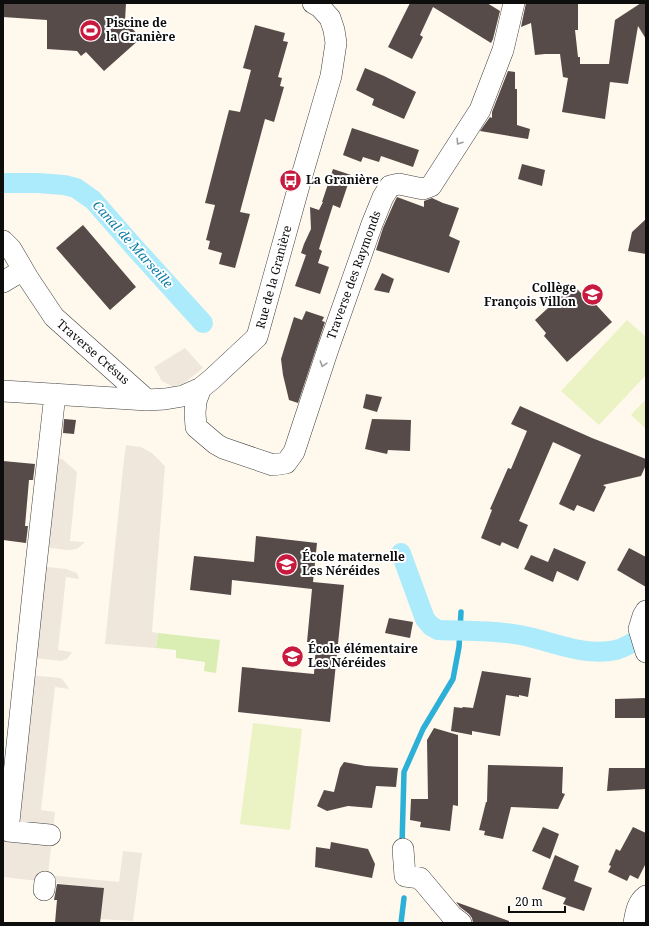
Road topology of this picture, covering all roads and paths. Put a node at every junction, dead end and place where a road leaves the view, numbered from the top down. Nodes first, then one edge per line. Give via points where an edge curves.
1 (313, 3) edge
2 (514, 3) edge
3 (3, 241) edge
4 (23, 270) junction
5 (3, 282) edge
6 (201, 388) junction
7 (3, 391) edge
8 (55, 394) junction
9 (147, 400) junction
10 (642, 620) edge
11 (646, 652) edge
12 (50, 835) dead end
13 (403, 849) dead end
14 (646, 896) edge
15 (461, 923) edge
16 (634, 923) edge

1 - 6 street, Rue de la Granière via 330,18 334,30 336,43 331,76 257,337
2 -> 6 street, Traverse des Raymonds via 503,50 480,110 431,186 423,189 399,184 390,186 383,197 294,452 286,462 273,465 216,444 196,426 196,402
3 - 4 street, Traverse Crésus via 11,249
4 - 5 street
4 - 9 street, Traverse Crésus via 54,317
6 - 9 street, Rue de la Granière via 165,400
7 - 8 street, Rue de la Granière
8 - 9 street, Rue de la Granière
8 - 12 street via 8,831
10 - 11 street
13 - 15 street via 405,876 420,878
14 - 16 street via 640,902

